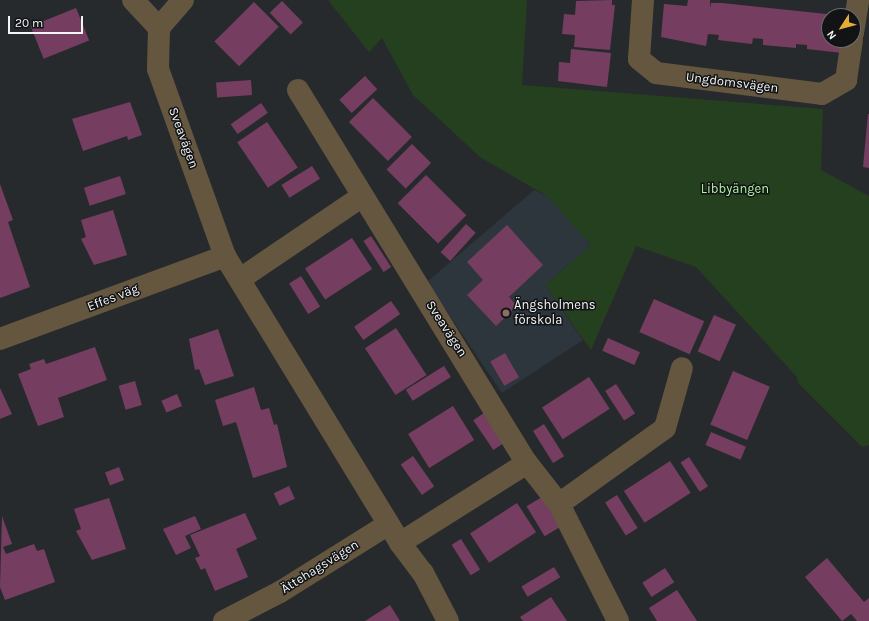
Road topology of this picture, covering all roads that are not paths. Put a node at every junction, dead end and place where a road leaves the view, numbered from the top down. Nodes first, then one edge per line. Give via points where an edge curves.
1 (133, 0) edge
2 (184, 0) edge
3 (643, 0) edge
4 (159, 28) junction
5 (851, 48) edge
6 (298, 90) dead end
7 (361, 197) junction
8 (226, 256) junction
9 (240, 279) junction
10 (0, 339) edge
11 (682, 368) dead end
12 (527, 463) junction
13 (558, 504) junction
14 (395, 534) junction
15 (253, 615) edge
16 (224, 621) edge
17 (448, 621) edge
18 (618, 621) edge

1 - 4 street
2 - 4 street
3 - 5 street, Ungdomsvägen via 639,59 656,73 822,94 846,80
4 - 8 street, Sveavägen via 158,69
6 - 7 street, Sveavägen
7 - 9 street
7 - 12 street, Sveavägen
8 - 9 street, Sveavägen
8 - 10 street, Effes väg
9 - 14 street, Sveavägen
11 - 13 street via 664,428
12 - 13 street, Sveavägen
12 - 14 street
13 - 18 street, Sveavägen
14 - 15 street, Ättehagsvägen
14 - 17 street, Sveavägen via 423,573
15 - 16 street, Ättehagsvägen

